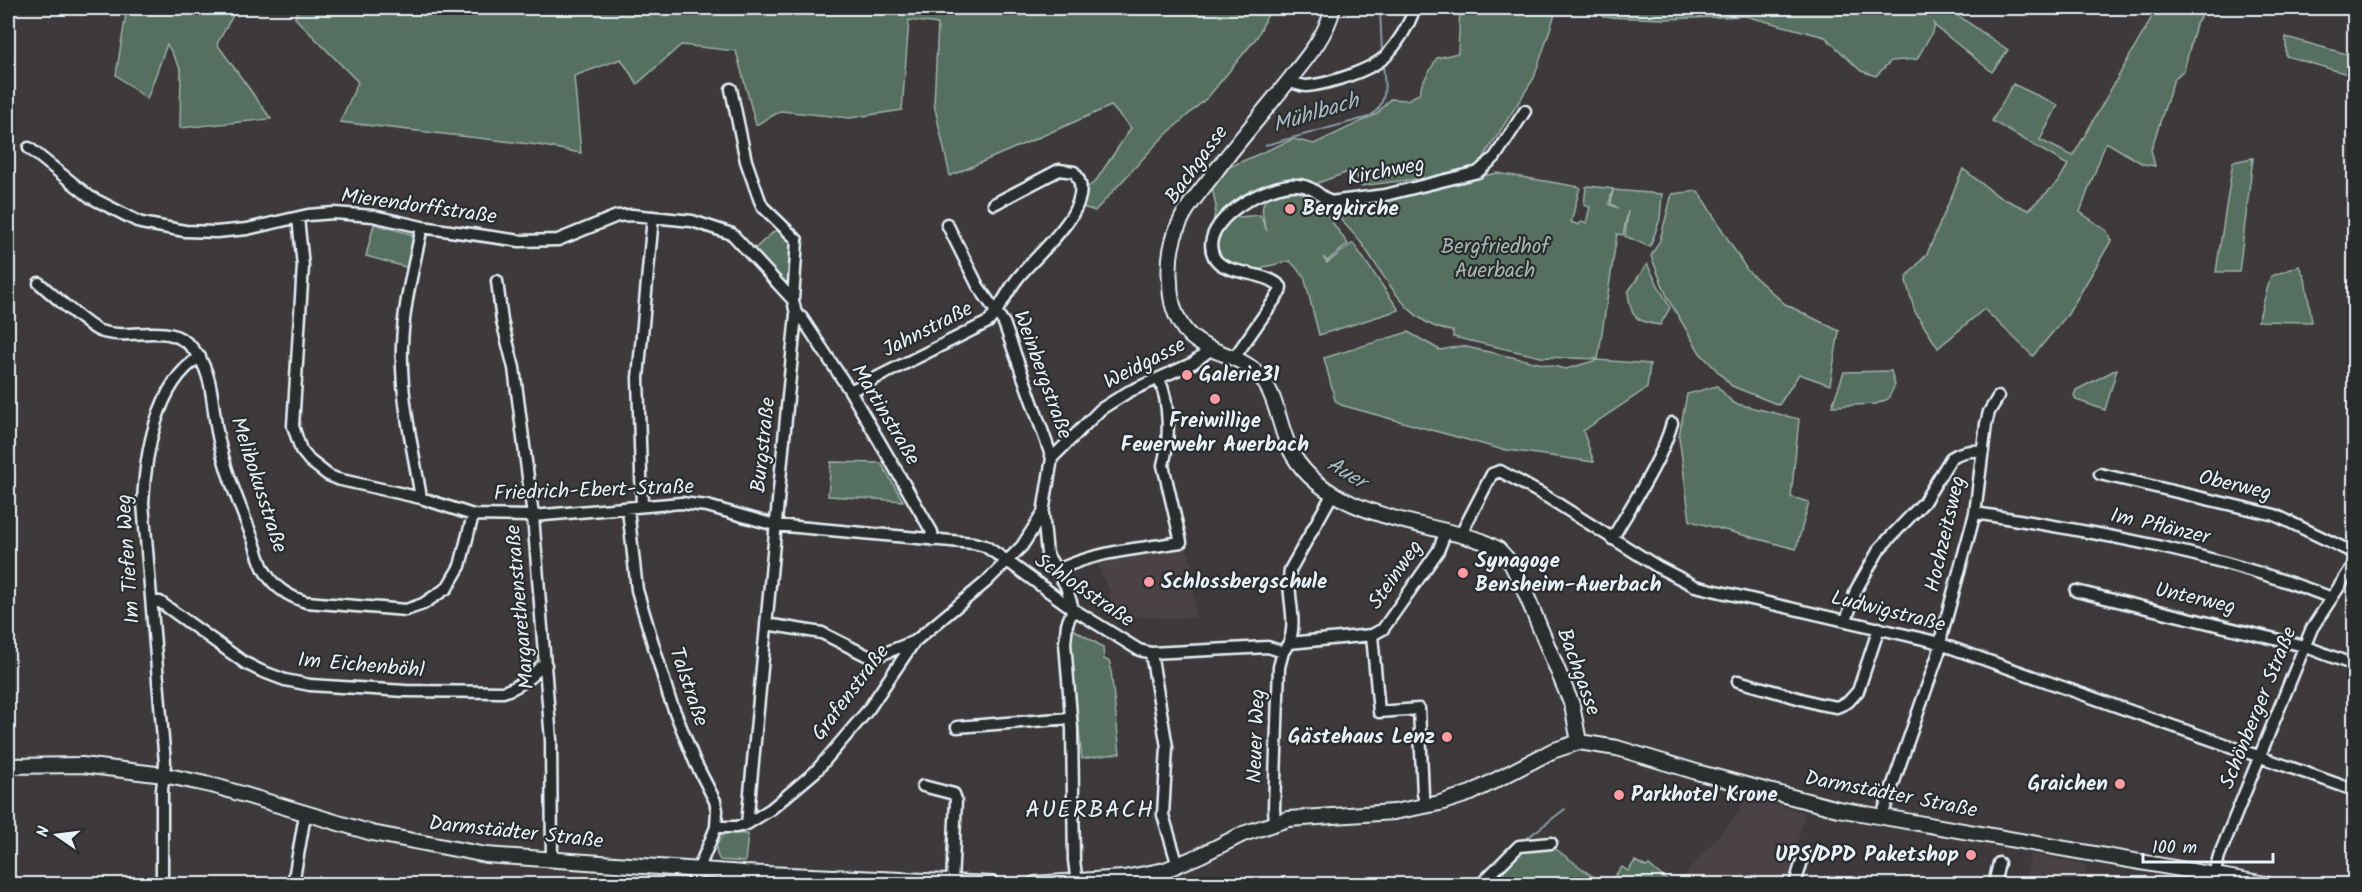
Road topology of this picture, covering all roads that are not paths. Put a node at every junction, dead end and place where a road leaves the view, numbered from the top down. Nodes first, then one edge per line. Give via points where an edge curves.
1 (1333, 8) edge
2 (1415, 8) edge
3 (1288, 81) junction
4 (731, 89) dead end
5 (1525, 111) dead end
6 (29, 148) dead end
7 (994, 204) dead end
8 (654, 217) junction
9 (298, 218) junction
10 (947, 224) dead end
11 (422, 227) junction
12 (497, 281) dead end
13 (39, 283) dead end
14 (793, 300) junction
15 (796, 314) junction
16 (996, 314) junction
17 (1210, 350) junction
18 (200, 357) junction
19 (1234, 358) junction
20 (1159, 380) junction
21 (850, 391) junction
22 (1998, 397) dead end
23 (1672, 423) dead end
24 (1983, 451) junction
25 (1052, 458) junction
26 (2100, 474) dead end
27 (1332, 495) junction
28 (421, 498) junction
29 (642, 506) junction
30 (628, 509) junction
31 (1043, 513) junction
32 (1975, 513) junction
33 (473, 515) junction
34 (533, 516) junction
35 (776, 525) junction
36 (1446, 531) junction
37 (1461, 534) junction
38 (1612, 538) junction
39 (933, 540) junction
40 (2355, 554) edge
41 (1007, 561) junction
42 (2355, 564) edge
43 (1058, 570) junction
44 (2076, 591) dead end
45 (2332, 598) junction
46 (152, 602) junction
47 (1073, 609) junction
48 (1846, 621) junction
49 (766, 624) junction
50 (1879, 628) junction
51 (1372, 635) junction
52 (914, 642) junction
53 (1941, 644) junction
54 (2304, 646) junction
55 (1286, 647) junction
56 (1151, 653) junction
57 (2355, 665) edge
58 (546, 666) junction
59 (1738, 681) dead end
60 (1071, 718) junction
61 (957, 727) dead end
62 (1579, 742) junction
63 (2260, 756) junction
64 (8, 766) edge
65 (164, 775) junction
66 (923, 786) dead end
67 (2355, 790) edge
68 (1427, 806) junction
69 (305, 815) junction
70 (1882, 816) junction
71 (1275, 821) junction
72 (747, 824) junction
73 (716, 826) junction
74 (1551, 843) dead end
75 (1804, 854) dead end
76 (552, 861) junction
77 (1999, 863) dead end
78 (1171, 868) junction
79 (698, 869) junction
80 (2214, 875) junction
81 (744, 879) edge
82 (952, 883) junction
83 (1077, 884) edge
84 (162, 885) edge
85 (293, 885) edge
86 (692, 885) edge
87 (993, 885) edge
88 (1034, 885) edge
89 (1168, 885) edge
90 (1481, 885) edge
91 (1795, 885) edge
92 (1994, 885) edge
93 (2266, 885) edge

1 - 3 main road, Bachgasse via 1317,45
2 - 3 street via 1382,58 1344,77 1305,86
3 - 17 main road, Bachgasse via 1193,201 1176,231 1169,274 1173,309 1186,332
4 - 14 street, Burgstraße via 746,160 760,201 797,240
5 - 19 street, Kirchweg via 1495,157 1478,172 1394,193 1330,202 1313,189 1288,184 1274,187 1228,213 1214,234 1212,249 1217,262 1281,287
6 - 9 street, Mierendorffstraße via 90,196 141,223 216,232
7 - 16 street, Weinbergstraße via 1059,170 1074,172 1081,184 1073,215 1018,278
8 - 11 street, Mierendorffstraße via 617,216 558,240 520,241
8 - 14 street, Mierendorffstraße via 692,221 732,234
8 - 29 street via 638,378
9 - 11 street, Mierendorffstraße via 334,213 373,216
9 - 28 street, Friedrich-Ebert-Straße via 303,266 293,418 296,439 310,461 328,475
10 - 16 street, Jahnstraße
11 - 28 street via 402,346 405,399
12 - 34 street, Margarethenstraße via 514,368
13 - 18 street, Melibokusstraße via 98,330 116,334 173,334 190,344
14 - 15 street, Burgstraße
15 - 21 street, Martinstraße
15 - 35 street, Burgstraße
16 - 21 street, Jahnstraße via 980,327
16 - 25 street, Weinbergstraße via 1004,323
17 - 19 main road, Bachgasse
17 - 20 street, Weidgasse
18 - 33 street, Melibokusstraße via 208,374 218,437 266,573 293,598 405,610 423,604 447,588 460,566
18 - 46 street, Im Tiefen Weg via 186,366 161,406 145,466 142,503
19 - 27 main road, Bachgasse via 1253,369 1264,382 1286,444 1307,474
20 - 25 street, Weidgasse via 1128,392 1101,409
20 - 43 street via 1166,408 1163,465 1181,542 1098,555
21 - 39 street, Martinstraße via 932,532
22 - 24 street, Hochzeitsweg via 1989,412
23 - 38 street
24 - 32 street, Hochzeitsweg
24 - 48 street via 1969,450 1951,458 1924,502 1880,548 1856,590
25 - 31 street
26 - 40 street, Oberweg via 2275,515
27 - 36 main road, Bachgasse
27 - 55 street, Neuer Weg via 1290,570 1293,621
28 - 33 street, Friedrich-Ebert-Straße
29 - 30 street, Friedrich-Ebert-Straße
29 - 35 street, Friedrich-Ebert-Straße via 707,506
30 - 34 street, Friedrich-Ebert-Straße
30 - 73 street, Talstraße via 637,590 669,697 715,801
31 - 41 street via 1023,546
31 - 43 street via 1047,554
32 - 45 street, Im Pflänzer via 2123,538 2256,571
32 - 53 street, Hochzeitsweg
33 - 34 street, Friedrich-Ebert-Straße
34 - 58 street, Margarethenstraße
35 - 39 street, Schloßstraße
35 - 49 street, Burgstraße
36 - 37 main road, Bachgasse
36 - 51 street, Steinweg via 1438,551 1383,629
37 - 38 street, Ludwigstraße via 1497,471
37 - 62 main road, Bachgasse via 1498,549 1511,563 1572,705
38 - 48 street, Ludwigstraße via 1695,586
39 - 41 street, Schloßstraße via 985,546
41 - 47 street, Schloßstraße
41 - 52 street, Grafenstraße
42 - 45 street, Schönberger Straße
43 - 47 street
44 - 54 street, Unterweg
45 - 54 street, Schönberger Straße
46 - 58 street, Im Eichenböhl via 160,602 244,663 310,685 503,692
46 - 65 street, Im Tiefen Weg
47 - 56 street, Schloßstraße via 1127,645
47 - 60 street via 1065,644
48 - 50 street, Ludwigstraße
49 - 52 street via 822,633 872,658
49 - 72 street, Burgstraße
50 - 53 street, Ludwigstraße
50 - 59 street via 1858,691 1837,707
51 - 55 street, Schloßstraße
51 - 68 street via 1379,712 1419,709
52 - 72 street, Grafenstraße via 868,710 816,771
53 - 63 street, Ludwigstraße
53 - 70 street, Hochzeitsweg
54 - 57 street, Unterweg
54 - 63 street, Schönberger Straße
55 - 56 street, Schloßstraße
55 - 71 street, Neuer Weg via 1279,667
56 - 78 street via 1167,747 1162,815
58 - 76 street, Margarethenstraße
60 - 61 street
60 - 83 street
62 - 68 main road, Darmstädter Straße via 1548,753 1471,793
62 - 70 main road, Darmstädter Straße via 1617,748 1819,805
63 - 67 street, Ludwigstraße
63 - 80 street, Schönberger Straße
64 - 65 main road, Darmstädter Straße via 82,765
65 - 69 main road, Darmstädter Straße via 215,786
65 - 84 street, Im Tiefen Weg
66 - 82 street via 954,794 956,800
68 - 71 main road, Darmstädter Straße
69 - 76 main road, Darmstädter Straße via 445,849
69 - 85 street
70 - 80 main road, Darmstädter Straße
71 - 78 main road, Darmstädter Straße
72 - 73 street, Grafenstraße
73 - 79 street, Talstraße
74 - 90 street via 1519,846
75 - 91 street
76 - 79 main road, Darmstädter Straße
77 - 92 street
78 - 83 main road, Darmstädter Straße
78 - 89 street
79 - 81 main road, Darmstädter Straße
79 - 86 street, Talstraße
80 - 93 main road, Darmstädter Straße
81 - 82 main road, Darmstädter Straße
82 - 87 main road, Darmstädter Straße
83 - 88 main road, Darmstädter Straße

